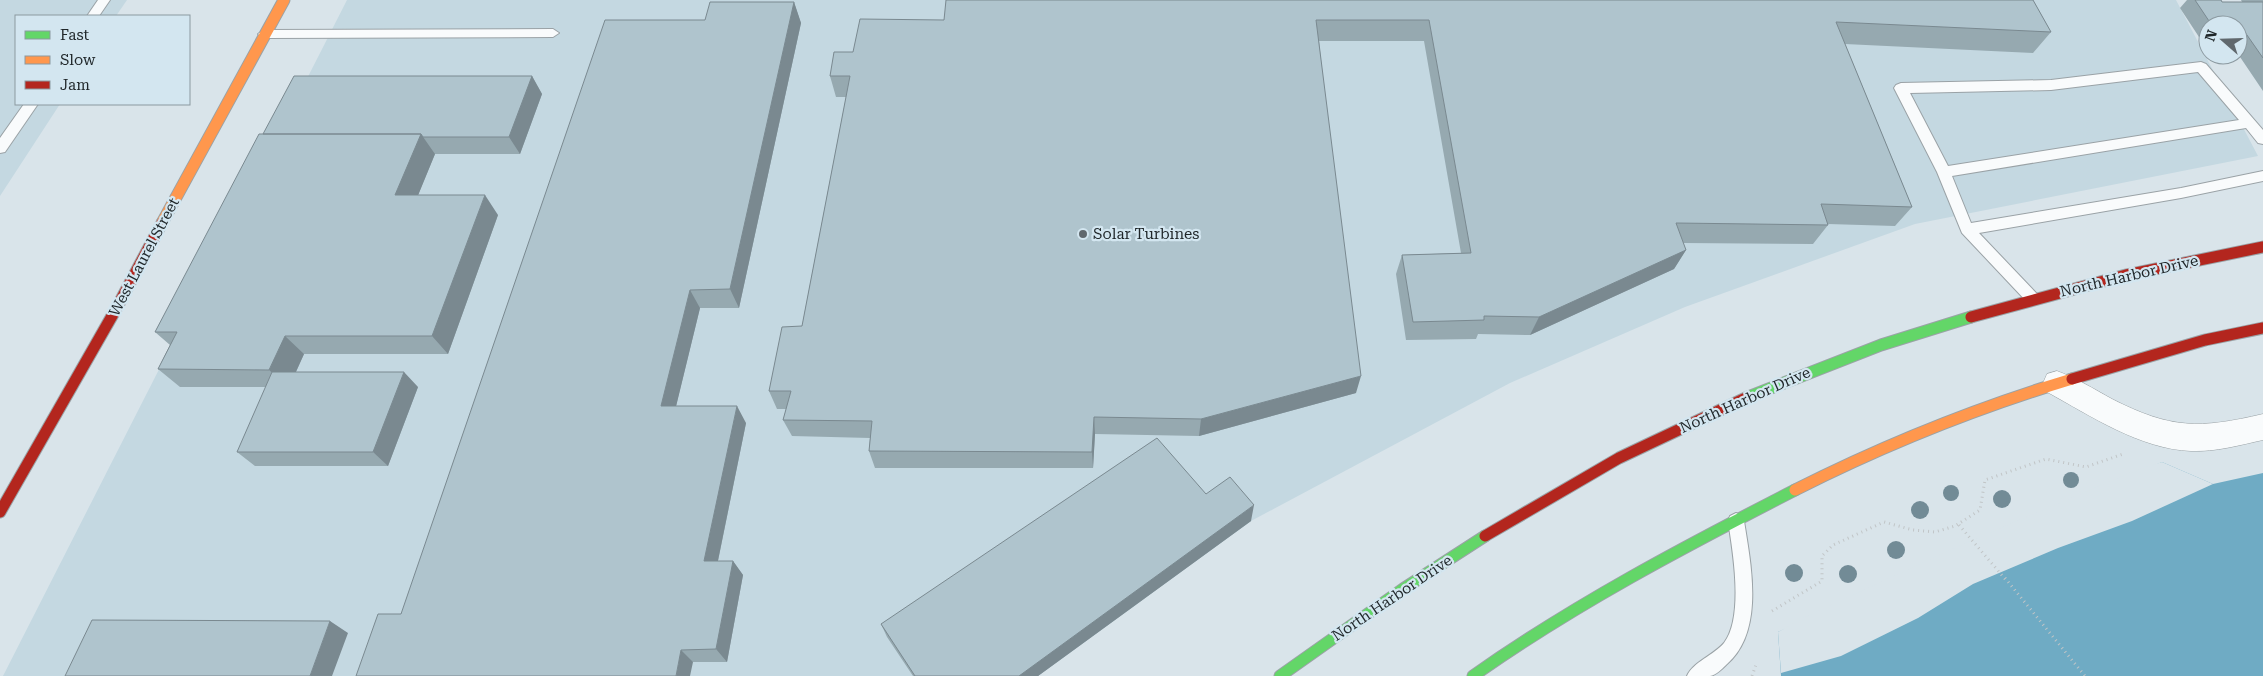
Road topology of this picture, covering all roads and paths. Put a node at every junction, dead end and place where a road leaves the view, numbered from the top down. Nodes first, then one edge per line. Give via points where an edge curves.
1 (104, 0) edge
2 (284, 0) edge
3 (94, 15) edge
4 (553, 33) dead end
5 (264, 34) junction
6 (30, 105) edge
7 (2249, 123) junction
8 (2263, 139) edge
9 (0, 148) edge
10 (1944, 172) junction
11 (2263, 176) edge
12 (1967, 229) junction
13 (2263, 247) edge
14 (2033, 299) junction
15 (2263, 328) edge
16 (2057, 383) junction
17 (2263, 426) edge
18 (2127, 453) dead end
19 (0, 512) edge
20 (1736, 521) junction
21 (1960, 525) junction
22 (2005, 578) dead end
23 (2024, 601) junction
24 (1771, 612) dead end
25 (1759, 657) dead end
26 (1280, 676) edge
27 (1473, 676) edge
28 (1696, 676) edge
29 (1752, 676) edge
30 (2085, 676) edge

1 - 3 lane
2 - 5 main road, West Laurel Street
4 - 5 lane
5 - 19 main road, West Laurel Street via 116,309
6 - 9 lane
7 - 8 lane
7 - 10 lane
7 - 10 lane via 2201,67 2051,85 1901,88
10 - 12 lane
11 - 12 lane
12 - 14 lane
13 - 14 main road, North Harbor Drive via 2169,264
14 - 26 main road, North Harbor Drive via 1860,351 1734,402 1620,458 1471,544 1332,637
15 - 16 main road via 2205,340
16 - 17 street via 2127,420 2179,437 2212,437
16 - 20 main road via 1974,411 1857,458
18 - 21 path via 2086,467 2046,459 1985,480 1980,510
20 - 27 main road via 1649,565 1512,647
20 - 28 lane via 1744,578 1739,630 1733,645 1721,658
21 - 23 path
21 - 24 path via 1922,534 1884,522 1834,545 1822,556 1822,581
22 - 23 path
23 - 30 path
25 - 29 path

